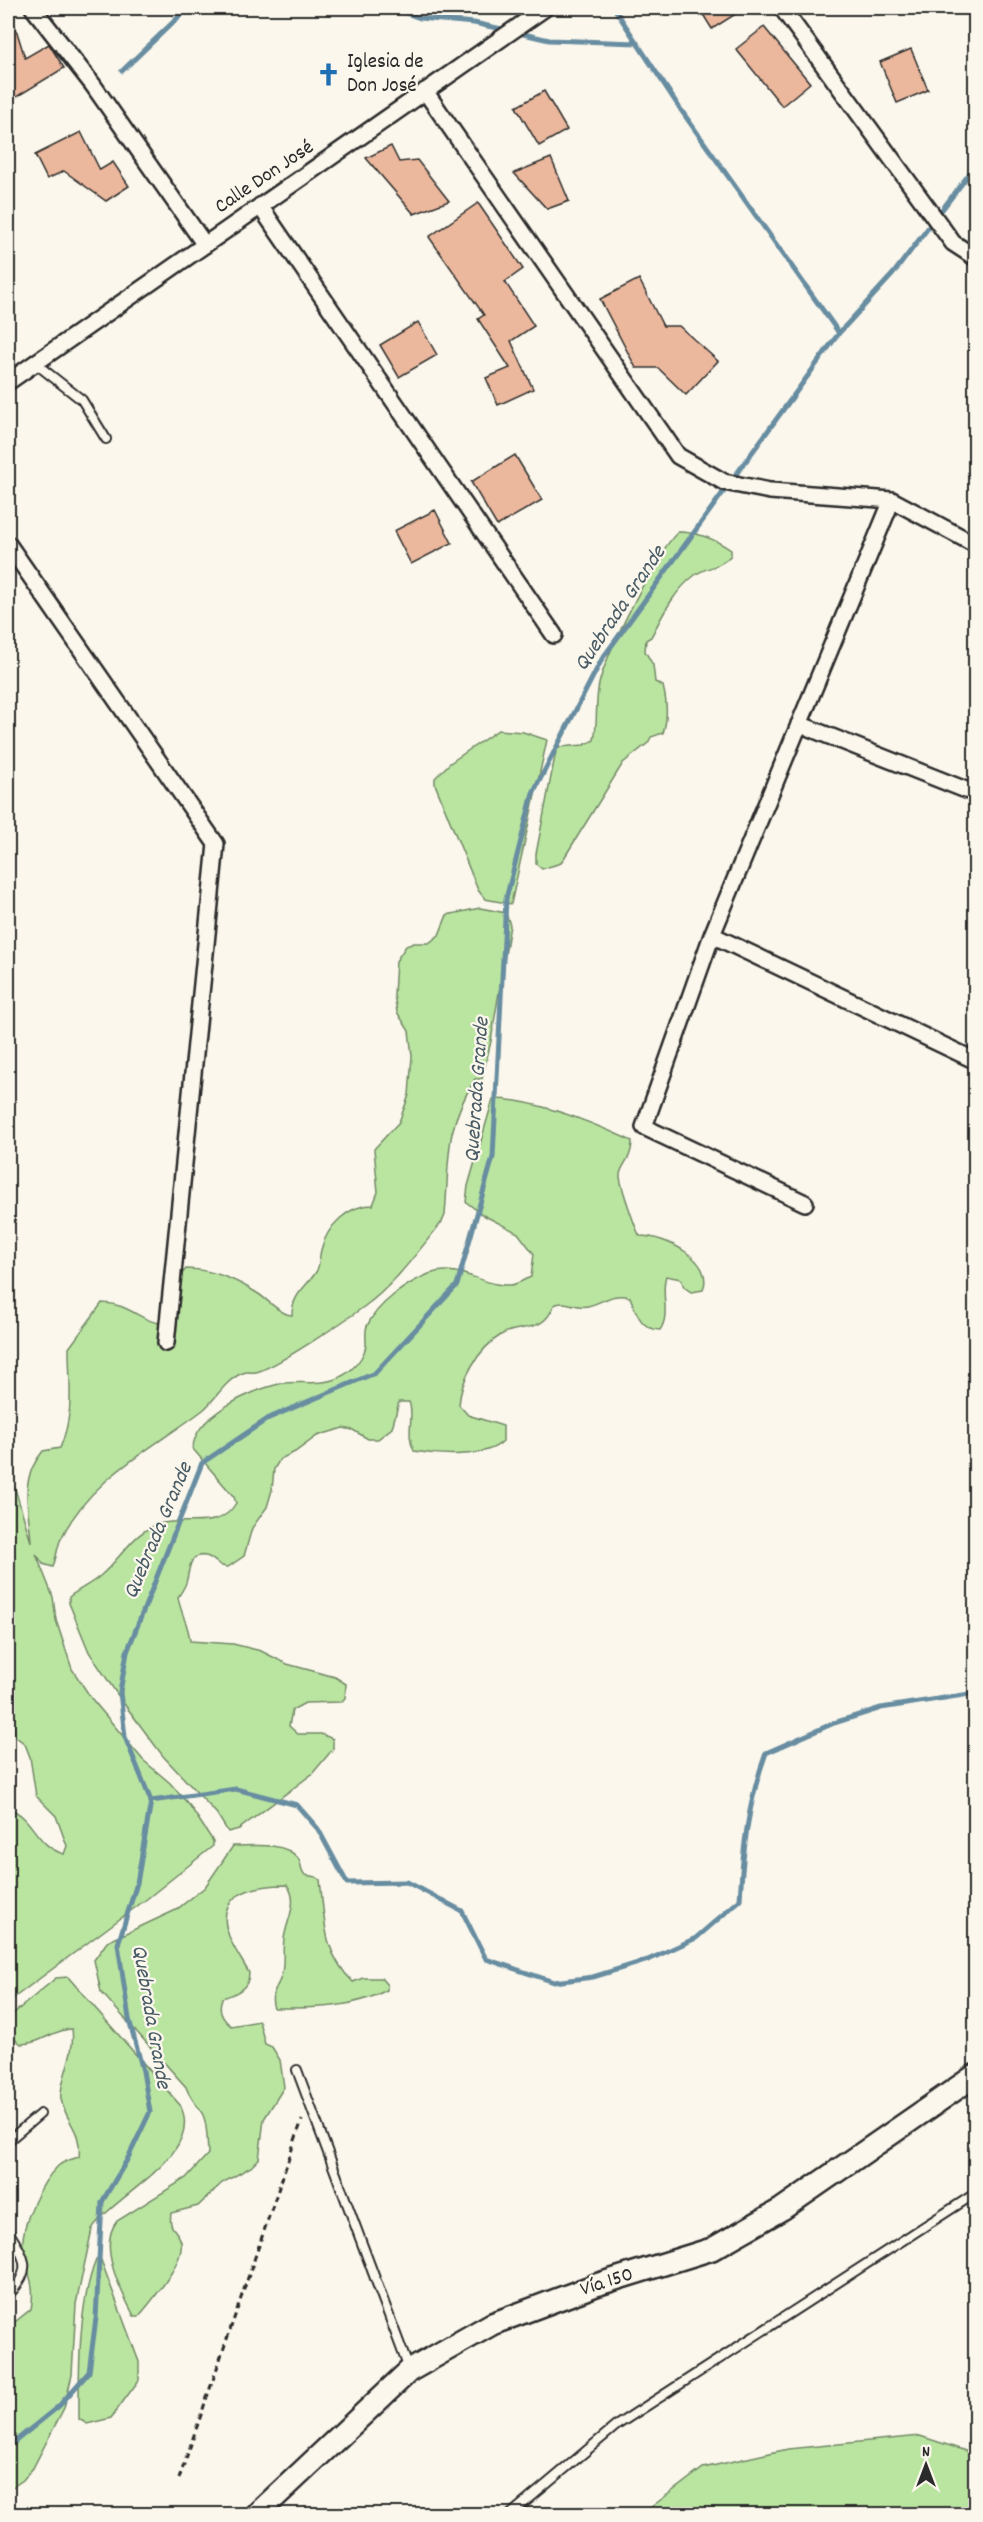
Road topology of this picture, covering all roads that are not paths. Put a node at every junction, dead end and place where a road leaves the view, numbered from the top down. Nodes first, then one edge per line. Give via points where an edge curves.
1 (33, 8) edge
2 (544, 8) edge
3 (782, 8) edge
4 (425, 91) junction
5 (260, 206) junction
6 (205, 244) junction
7 (975, 258) edge
8 (35, 363) junction
9 (8, 382) edge
10 (106, 439) dead end
11 (892, 500) junction
12 (8, 544) edge
13 (975, 545) edge
14 (554, 635) dead end
15 (799, 724) junction
16 (975, 794) edge
17 (712, 934) junction
18 (975, 1061) edge
19 (805, 1203) dead end
20 (166, 1343) dead end
21 (297, 2070) dead end
22 (975, 2075) edge
23 (40, 2114) dead end
24 (8, 2140) edge
25 (975, 2193) edge
26 (8, 2231) edge
27 (8, 2295) edge
28 (409, 2371) junction
29 (257, 2514) edge
30 (511, 2514) edge

1 - 6 street via 93,85
2 - 4 street, Calle Don José
3 - 7 street via 953,243
4 - 5 street, Calle Don José
4 - 11 street via 678,456 724,483 770,491
5 - 6 street, Calle Don José
5 - 14 street
6 - 8 street, Calle Don José
8 - 9 street, Calle Don José
8 - 10 lane via 82,400
11 - 13 street
11 - 15 street
12 - 20 street via 216,844
15 - 16 street
15 - 17 street
17 - 18 street
17 - 19 street via 644,1127
21 - 28 lane
22 - 28 main road, Vía 150 via 783,2209 712,2249 596,2285 492,2324
23 - 24 lane
25 - 30 lane via 617,2425
26 - 27 lane via 21,2253 25,2271 23,2280
28 - 29 main road, Vía 150

